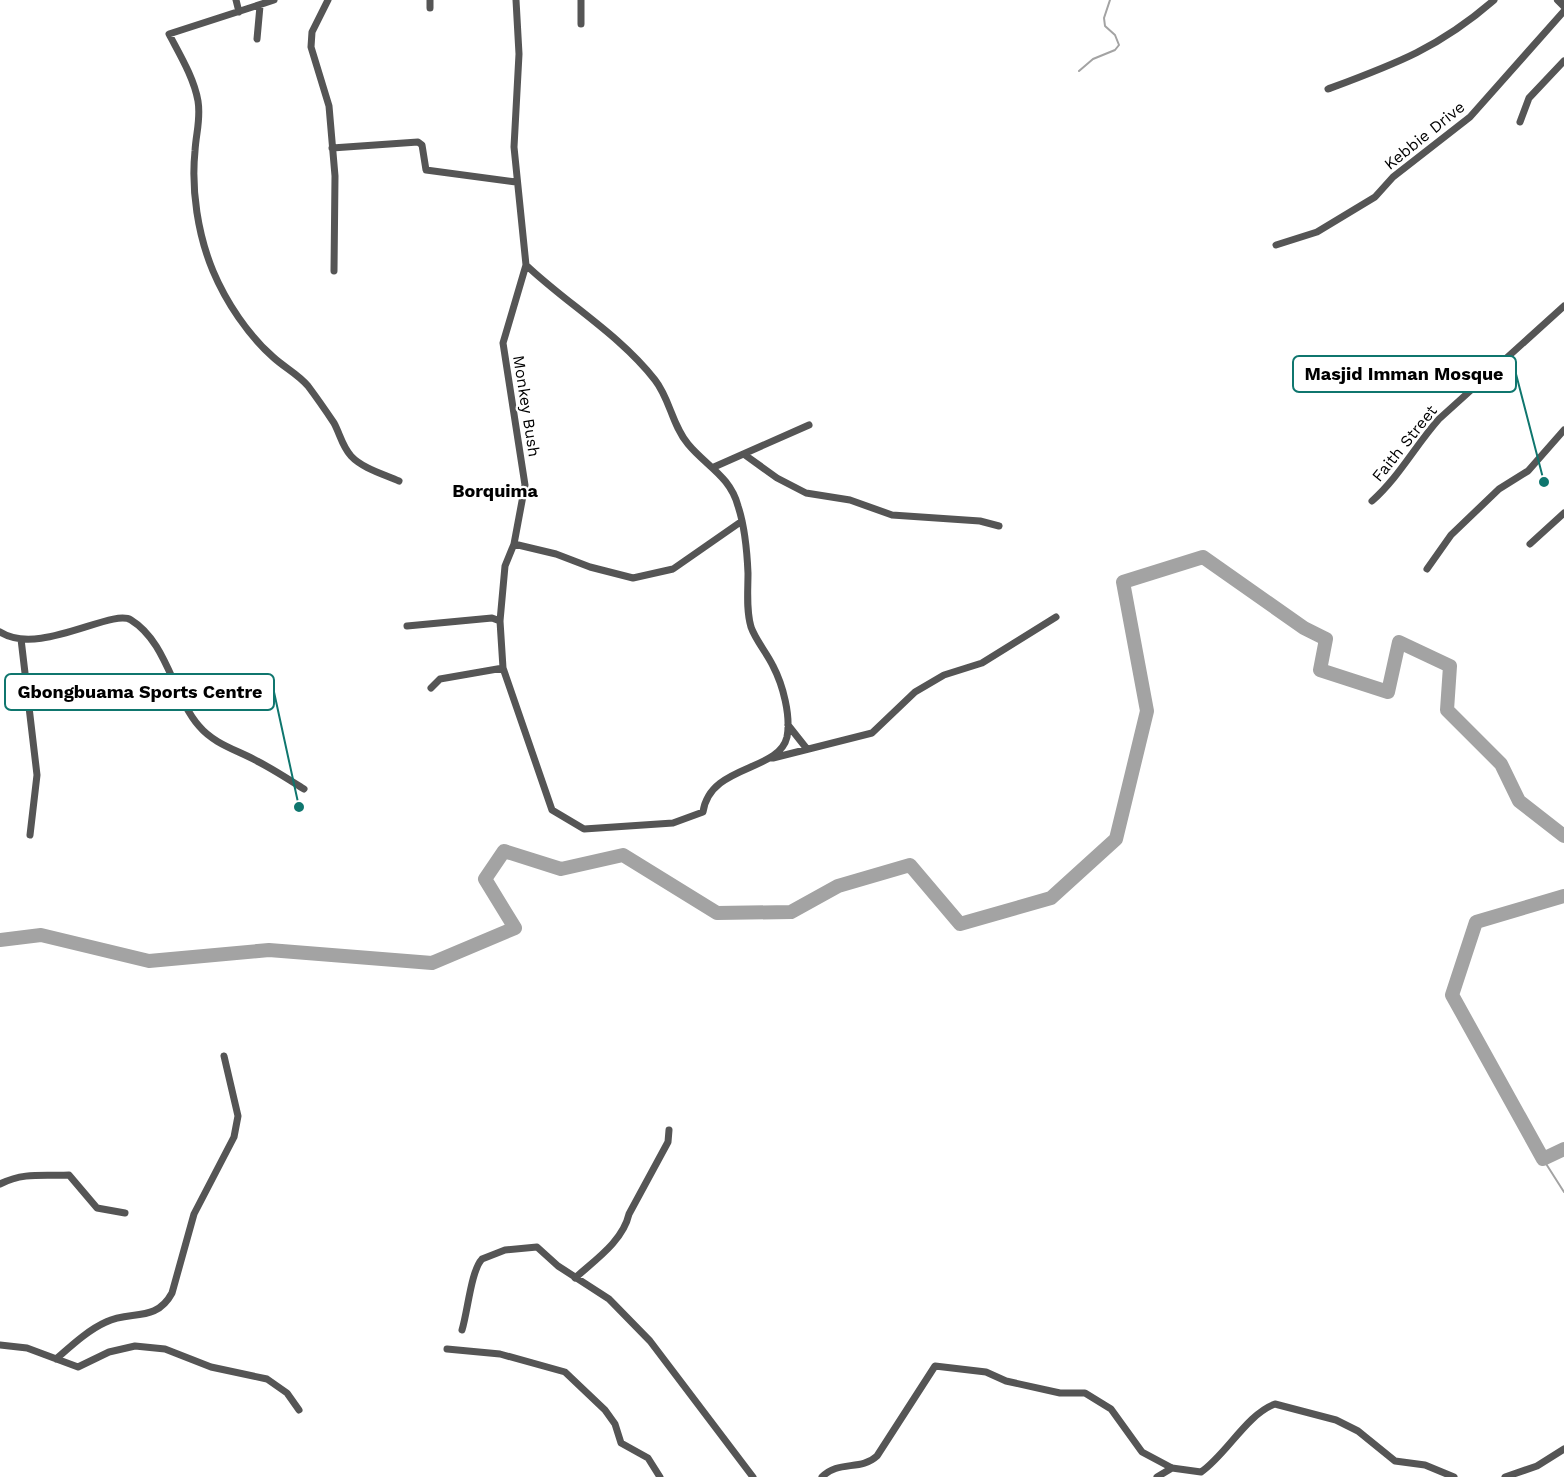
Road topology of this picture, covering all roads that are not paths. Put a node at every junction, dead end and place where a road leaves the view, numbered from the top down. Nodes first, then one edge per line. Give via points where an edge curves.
1 (237, 0) edge
2 (274, 0) edge
3 (328, 0) edge
4 (430, 0) edge
5 (516, 0) edge
6 (580, 0) edge
7 (1494, 0) edge
8 (1558, 0) edge
9 (260, 6) junction
10 (430, 8) dead end
11 (1564, 9) edge
12 (239, 12) junction
13 (581, 24) dead end
14 (257, 39) dead end
15 (1564, 61) edge
16 (1328, 89) dead end
17 (1520, 122) dead end
18 (332, 148) junction
19 (516, 182) junction
20 (1276, 246) dead end
21 (526, 265) junction
22 (334, 271) dead end
23 (1564, 306) edge
24 (809, 425) dead end
25 (1564, 430) edge
26 (745, 455) junction
27 (714, 467) junction
28 (399, 481) dead end
29 (1372, 501) dead end
30 (1564, 513) edge
31 (742, 521) junction
32 (999, 526) dead end
33 (514, 544) junction
34 (1530, 544) dead end
35 (1427, 569) dead end
36 (1056, 617) dead end
37 (500, 621) junction
38 (407, 626) dead end
39 (0, 632) edge
40 (21, 639) junction
41 (503, 668) junction
42 (431, 688) dead end
43 (788, 725) junction
44 (807, 749) junction
45 (773, 758) junction
46 (304, 789) dead end
47 (30, 835) dead end
48 (224, 1056) dead end
49 (669, 1130) dead end
50 (0, 1184) edge
51 (125, 1213) dead end
52 (575, 1278) junction
53 (462, 1330) dead end
54 (0, 1345) edge
55 (447, 1349) dead end
56 (56, 1359) junction
57 (299, 1410) dead end
58 (1564, 1449) edge
59 (1172, 1468) junction
60 (660, 1477) edge
61 (753, 1477) edge
62 (822, 1477) edge
63 (1157, 1477) edge
64 (1454, 1477) edge
65 (1505, 1477) edge

1 - 12 street
2 - 9 street
3 - 18 street via 312,32 311,47 327,94
4 - 10 street
5 - 19 street, Monkey Bush
6 - 13 street
7 - 16 street via 1454,34 1426,50
8 - 11 street
9 - 12 street
9 - 14 street
11 - 20 street, Kebbie Drive via 1470,117 1393,177 1375,197 1317,232
12 - 28 street via 169,34 198,99 196,197 202,242 214,273 245,324 274,358 309,388 350,456
15 - 17 street via 1529,98
18 - 19 street via 418,142 422,145 426,170
18 - 22 street
19 - 21 street, Monkey Bush
21 - 27 street via 642,365 666,398 676,427
21 - 33 street, Monkey Bush via 503,343 524,472
23 - 29 street, Faith Street via 1439,419 1396,477
24 - 26 street
25 - 35 street via 1528,471 1499,489 1451,535
26 - 27 street
26 - 32 street via 806,493 850,500 892,515 980,521
27 - 31 street via 733,490
30 - 34 street
31 - 33 street via 673,569 633,578
31 - 43 street via 749,618 778,679
33 - 37 street, Monkey Bush via 505,566
36 - 44 street via 982,663 944,675 915,692 872,733
37 - 38 street via 492,618
37 - 41 street, Monkey Bush
39 - 40 street
40 - 46 street via 65,634 122,617 133,621 169,669 178,696 211,739
40 - 47 street via 37,775
41 - 42 street via 440,679
41 - 45 street, Monkey Bush via 552,810 584,829 682,822 703,812 708,798 734,772
43 - 44 street
43 - 45 street via 787,738
44 - 45 street
48 - 56 street via 238,1116 234,1137 194,1214 172,1293 166,1303 139,1316 106,1321
49 - 52 street via 661,1156 627,1224 616,1240
50 - 51 street via 23,1174 69,1175 97,1208
52 - 53 street via 537,1247 488,1255 477,1265
52 - 61 street via 609,1299 650,1341
54 - 56 street via 27,1348
55 - 60 street via 500,1354 565,1372 605,1410 621,1443 648,1458
56 - 57 street via 78,1366 135,1346 165,1349 211,1366 267,1379 287,1392
58 - 65 street via 1537,1466
59 - 62 street via 1142,1452 1111,1409 1085,1393 1060,1393 992,1374 935,1366 878,1456 864,1464 833,1468
59 - 63 street
59 - 64 street via 1201,1472 1275,1404 1336,1419 1395,1461 1425,1465

